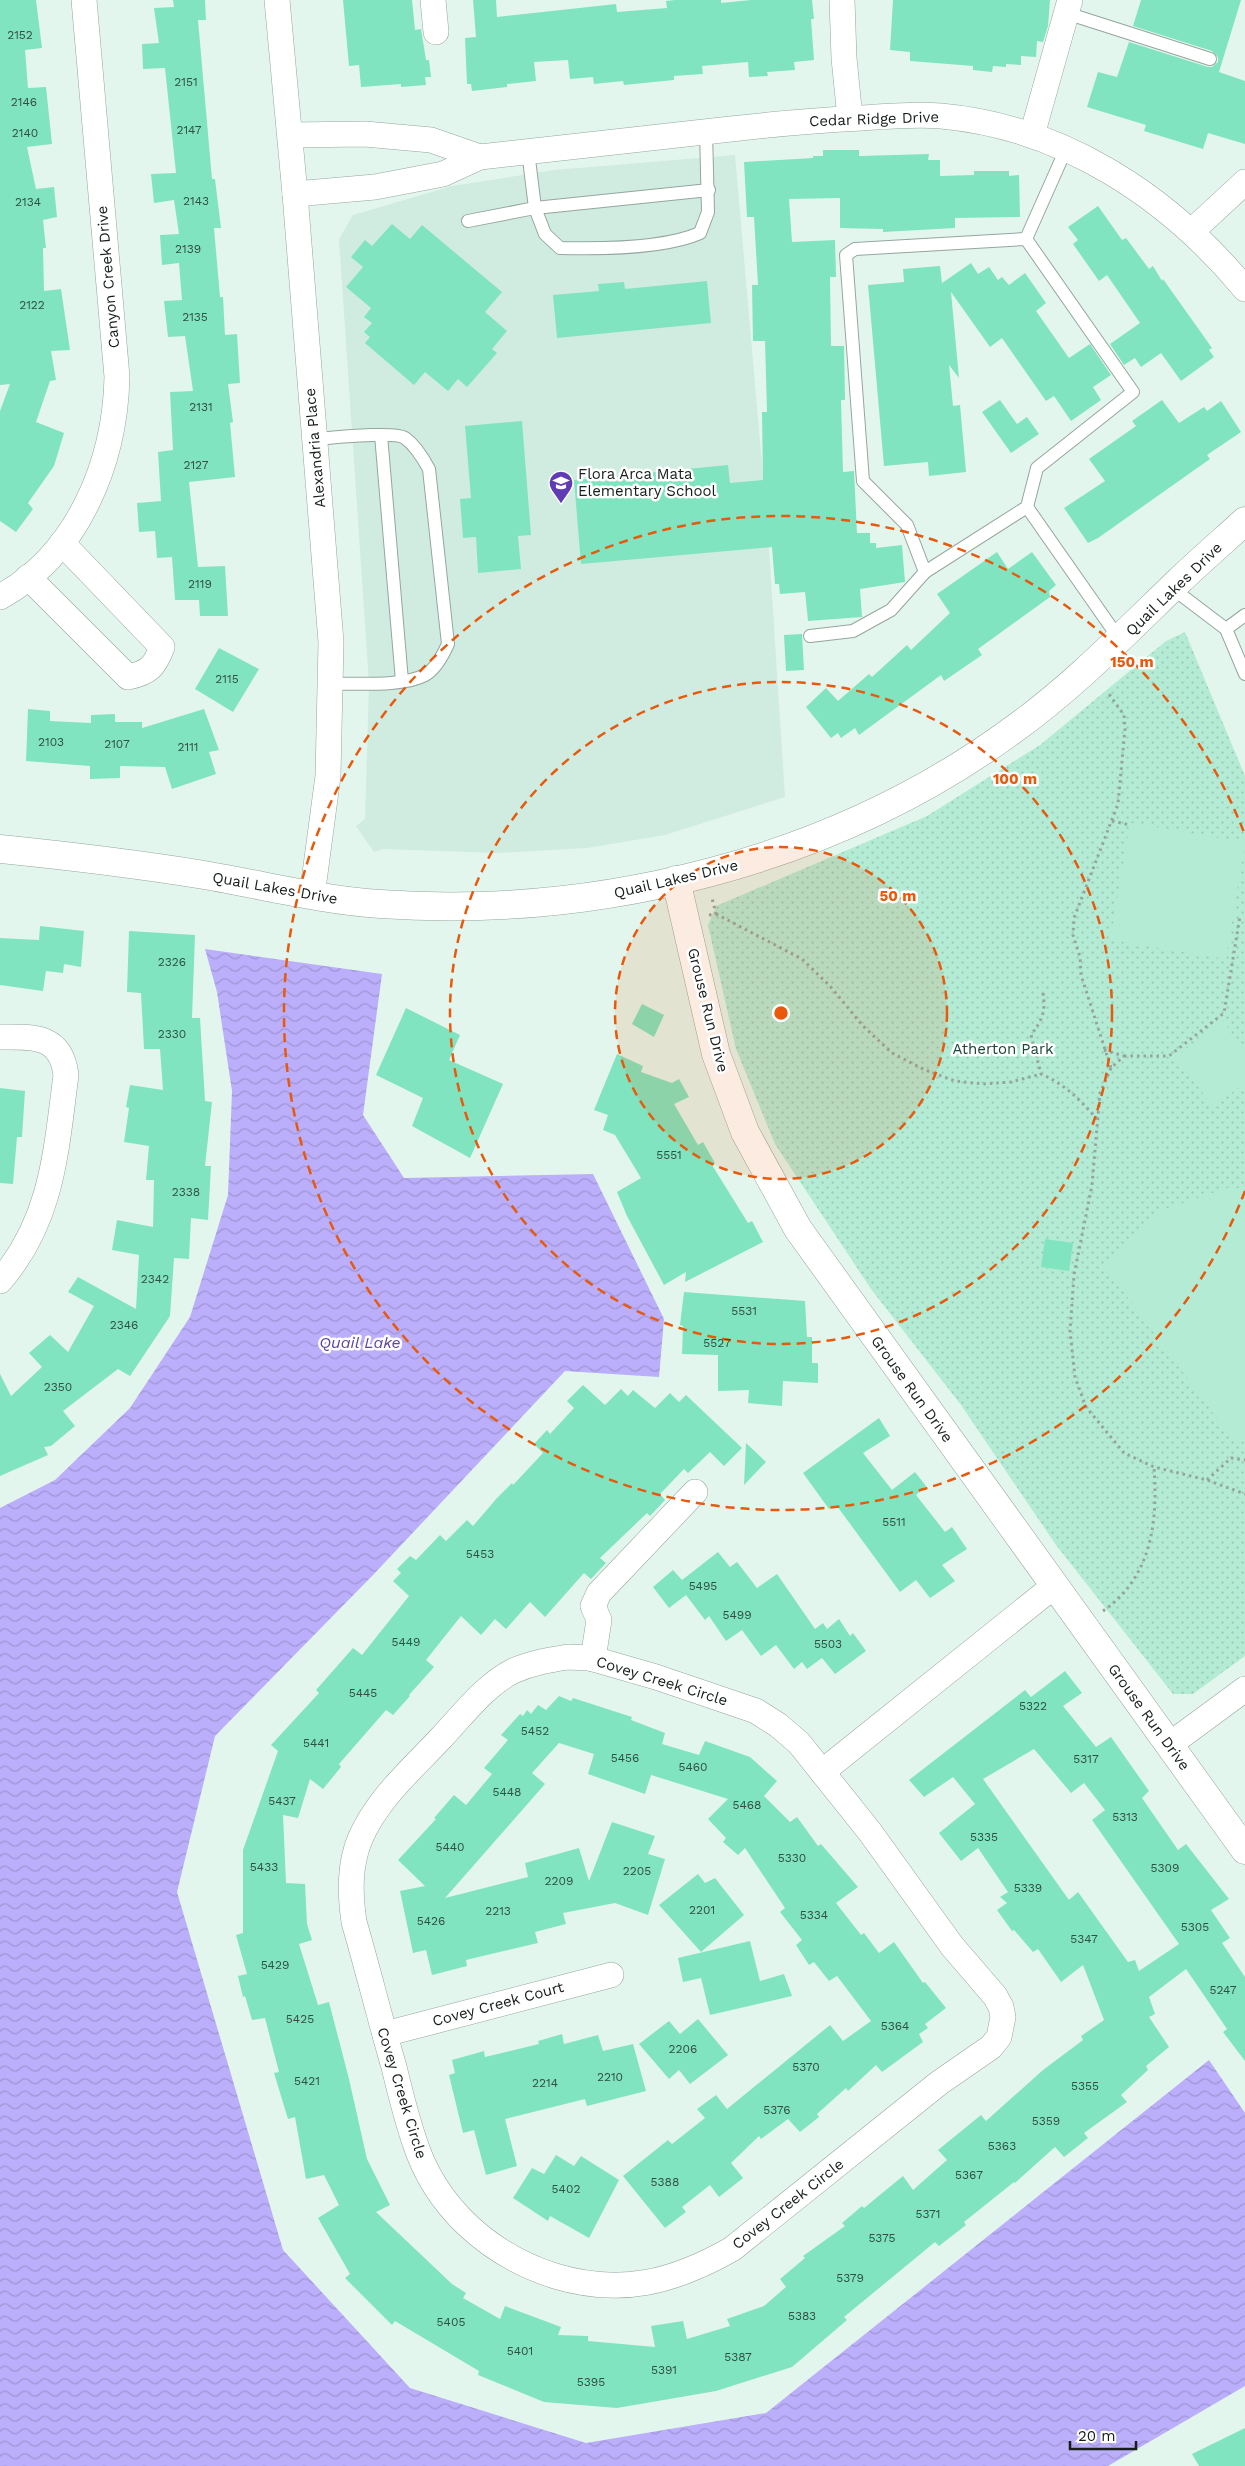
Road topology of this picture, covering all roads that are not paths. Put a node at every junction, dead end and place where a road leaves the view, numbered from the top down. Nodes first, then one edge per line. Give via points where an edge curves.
1 (84, 0) edge
2 (277, 0) edge
3 (433, 0) edge
4 (842, 0) edge
5 (1068, 6) edge
6 (436, 32) dead end
7 (1210, 59) dead end
8 (850, 118) junction
9 (706, 131) junction
10 (290, 135) junction
11 (1032, 135) junction
12 (1066, 149) junction
13 (528, 151) junction
14 (480, 157) junction
15 (1245, 182) edge
16 (709, 190) junction
17 (296, 194) junction
18 (535, 208) junction
19 (468, 221) dead end
20 (1192, 231) junction
21 (1026, 239) junction
22 (1245, 289) edge
23 (381, 435) junction
24 (314, 439) junction
25 (1027, 507) junction
26 (1245, 521) edge
27 (62, 543) junction
28 (924, 572) junction
29 (28, 577) junction
30 (1172, 588) junction
31 (0, 597) edge
32 (1245, 615) edge
33 (1226, 629) junction
34 (810, 636) dead end
35 (1120, 640) junction
36 (1245, 674) edge
37 (402, 681) junction
38 (331, 684) junction
39 (0, 849) edge
40 (676, 880) junction
41 (312, 896) junction
42 (0, 1037) edge
43 (0, 1281) edge
44 (695, 1492) dead end
45 (1054, 1586) junction
46 (593, 1659) junction
47 (1245, 1689) edge
48 (1169, 1745) junction
49 (822, 1772) junction
50 (1245, 1850) edge
51 (611, 1975) dead end
52 (385, 2034) junction

1 - 27 street, Canyon Creek Drive via 117,377 116,406 104,463 84,510
2 - 10 street, Alexandria Place
3 - 6 street
4 - 8 street
5 - 7 lane
5 - 11 street
8 - 9 street, Cedar Ridge Drive
8 - 11 street, Cedar Ridge Drive via 942,116 995,124
9 - 13 street, Cedar Ridge Drive
9 - 16 lane
10 - 14 street, Cedar Ridge Drive via 365,134 432,140
10 - 17 street, Alexandria Place
11 - 12 street, Cedar Ridge Drive
12 - 20 street, Cedar Ridge Drive via 1128,181
12 - 21 lane
13 - 14 street, Cedar Ridge Drive
13 - 18 lane
14 - 17 street, Cedar Ridge Drive via 442,174 375,187
15 - 20 street
16 - 18 lane
16 - 18 lane via 708,212 700,233 684,240 594,249 560,248 545,234
17 - 24 street, Alexandria Place
18 - 19 lane
20 - 22 street, Cedar Ridge Drive
21 - 25 lane via 1133,392 1037,468
21 - 28 lane via 855,249 846,255 863,481 908,525
23 - 24 lane
23 - 37 lane
23 - 37 lane via 403,437 420,452 429,469 448,644 441,659 425,675
24 - 38 street, Alexandria Place via 331,642
25 - 28 lane
25 - 35 lane
26 - 30 main road, Quail Lakes Drive
27 - 29 street, Canyon Creek Drive
27 - 29 street via 162,647 150,670 128,677
28 - 34 lane via 891,610 853,631
29 - 31 street, Canyon Creek Drive
30 - 33 lane
30 - 35 main road, Quail Lakes Drive
32 - 33 lane
33 - 36 lane
35 - 40 main road, Quail Lakes Drive via 1010,733 940,778 845,826 758,859
37 - 38 lane
38 - 41 street, Alexandria Place via 328,776
39 - 41 main road, Quail Lakes Drive via 88,857
40 - 41 main road, Quail Lakes Drive via 599,897 515,906 377,904
40 - 45 main road, Grouse Run Drive via 716,1054 745,1132 770,1181 816,1256
42 - 43 street via 34,1037 46,1041 57,1049 65,1062 66,1074 53,1176 24,1248
44 - 46 street via 599,1593 593,1606 599,1620
45 - 48 main road, Grouse Run Drive
45 - 49 street
46 - 49 street, Covey Creek Circle via 756,1711 799,1743
46 - 52 street, Covey Creek Circle via 568,1657 534,1663 499,1680 389,1793 369,1821 353,1861 351,1900
47 - 48 street
48 - 50 main road, Grouse Run Drive
49 - 52 street, Covey Creek Circle via 870,1832 952,1946 995,1996 1003,2017 999,2037 991,2047 939,2083 732,2249 678,2276 626,2285 572,2281 535,2269 488,2244 467,2226 433,2183 414,2141
51 - 52 street, Covey Creek Court

